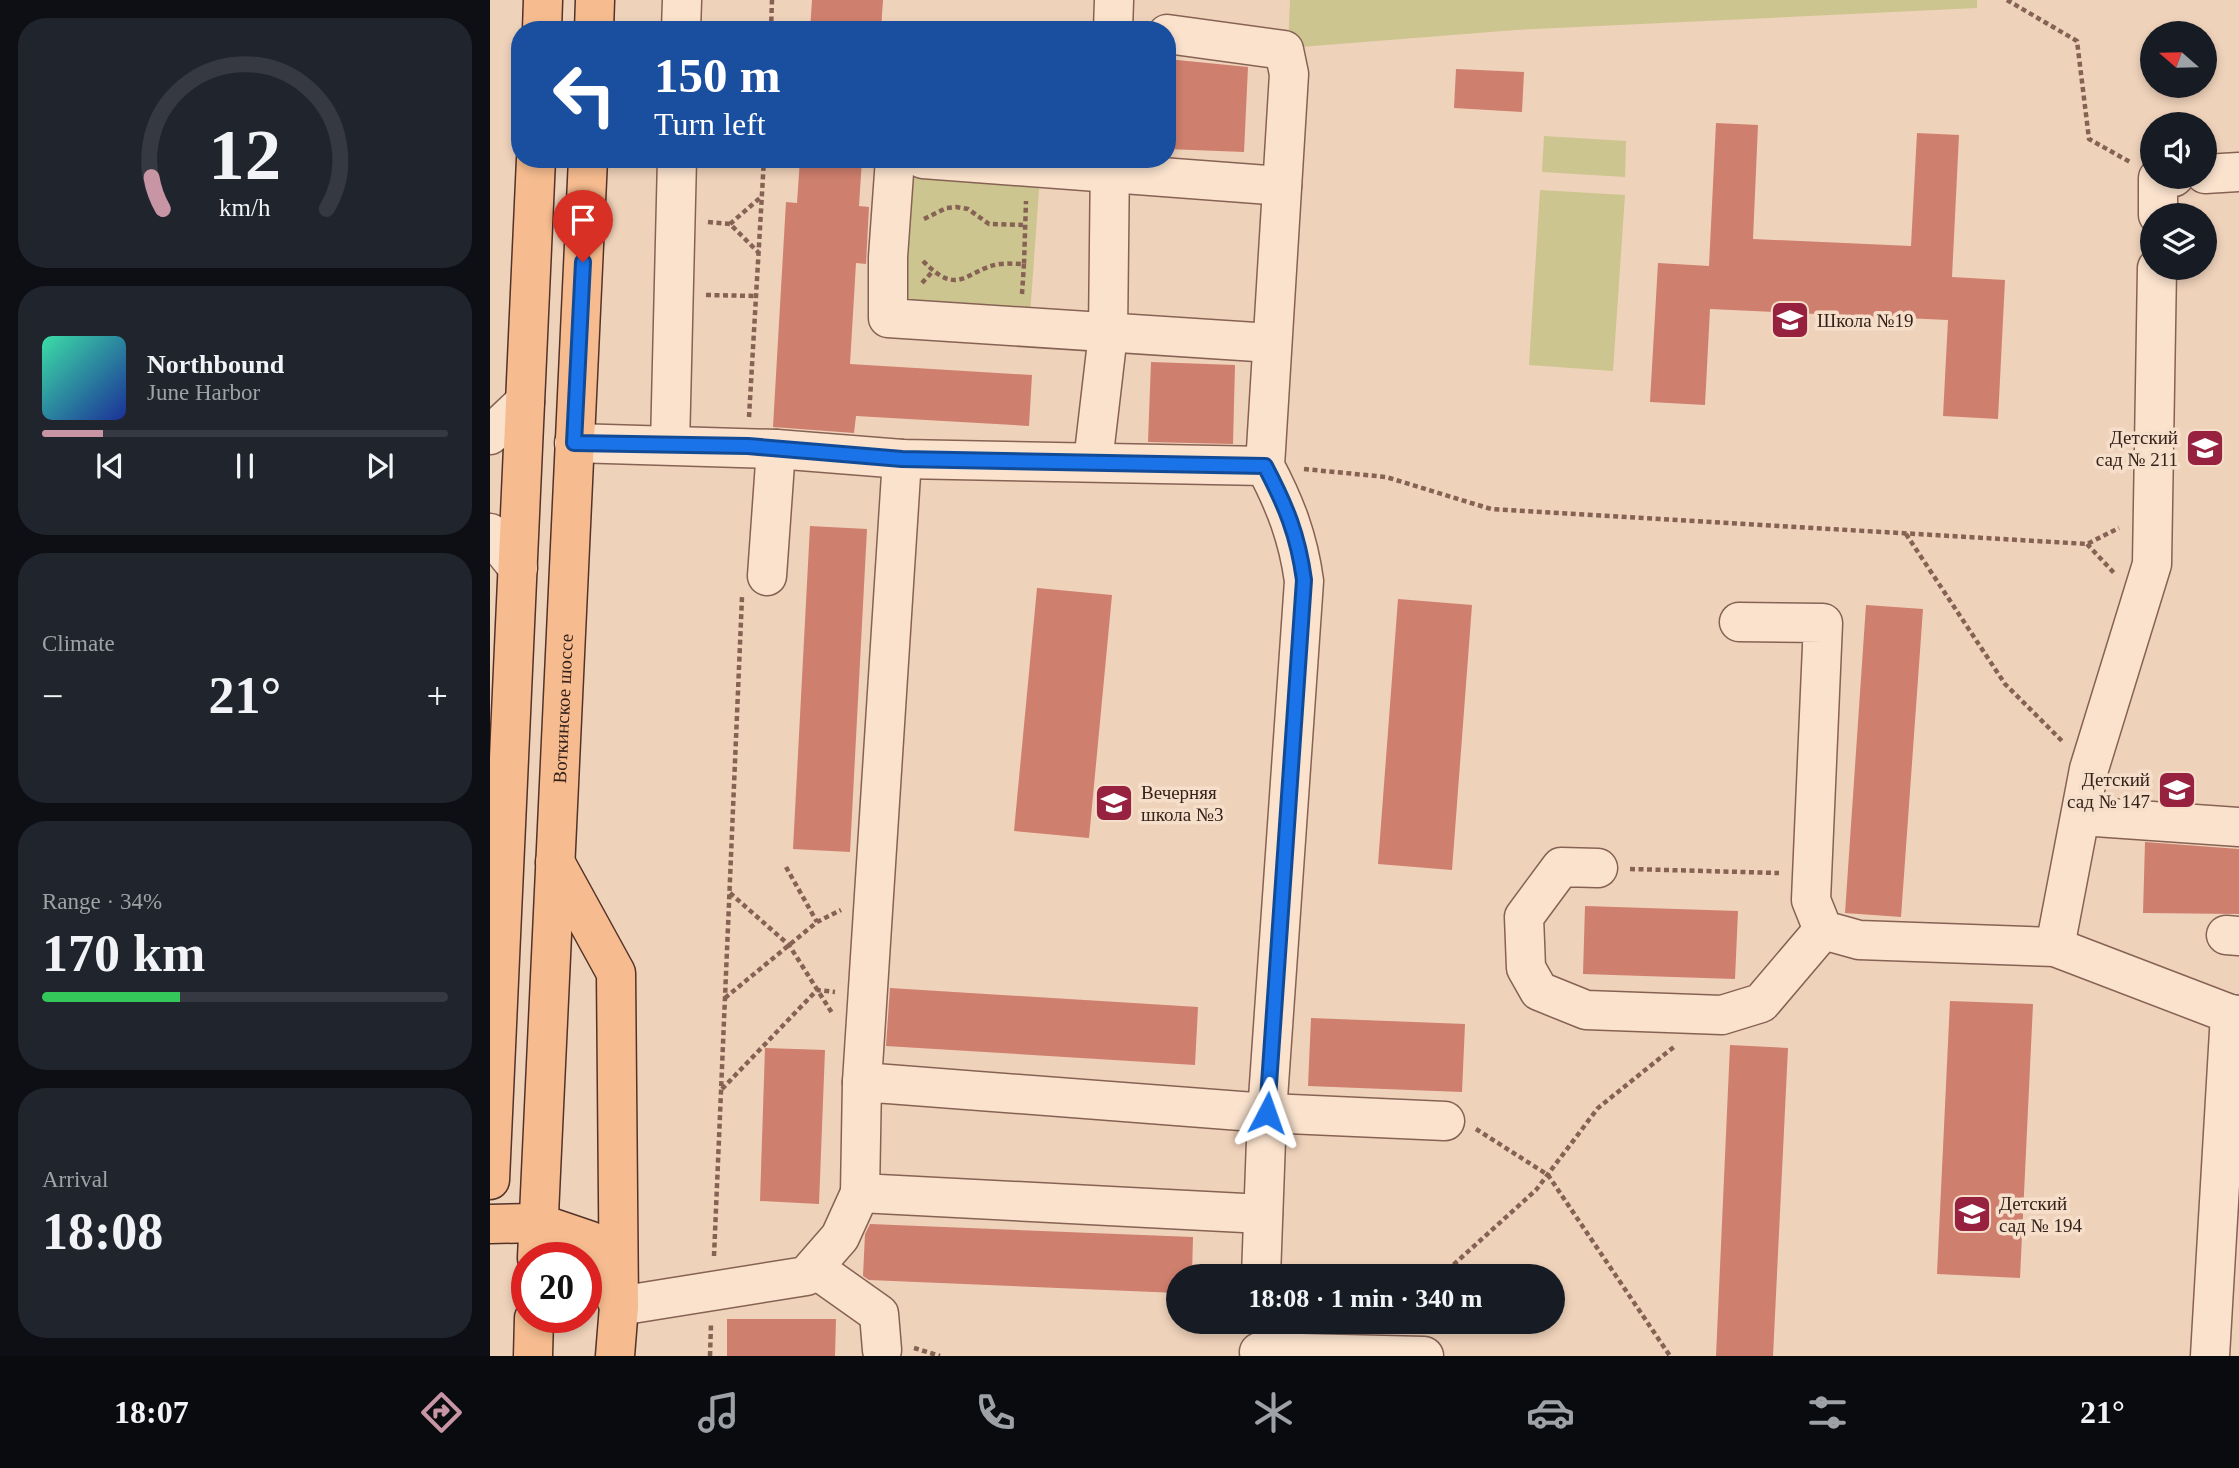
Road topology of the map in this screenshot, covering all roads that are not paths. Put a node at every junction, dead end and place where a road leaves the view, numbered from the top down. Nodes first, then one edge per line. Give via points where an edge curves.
1 (544, 0) edge
2 (595, 0) edge
3 (682, 0) edge
4 (543, 21) edge
5 (594, 21) edge
6 (681, 21) edge
7 (1176, 35) edge
8 (536, 168) edge
9 (588, 168) edge
10 (677, 168) edge
11 (894, 168) edge
12 (1110, 168) edge
13 (1127, 168) edge
14 (2239, 172) edge
15 (2217, 173) edge
16 (1282, 186) junction
17 (2157, 280) edge
18 (1108, 334) junction
19 (1272, 343) junction
20 (525, 402) junction
21 (490, 435) edge
22 (574, 443) junction
23 (670, 445) junction
24 (762, 447) junction
25 (902, 459) junction
26 (1093, 462) junction
27 (1265, 466) junction
28 (490, 533) edge
29 (518, 568) junction
30 (754, 581) road end
31 (1740, 622) dead end
32 (507, 800) junction
33 (2081, 816) junction
34 (2239, 827) edge
35 (490, 833) edge
36 (555, 861) junction
37 (1598, 868) road end
38 (1823, 930) junction
39 (2055, 947) junction
40 (2234, 1015) edge
41 (862, 1072) junction
42 (1267, 1113) junction
43 (1445, 1121) road end
44 (2230, 1163) edge
45 (490, 1180) edge
46 (860, 1193) junction
47 (1263, 1213) junction
48 (490, 1224) edge
49 (537, 1240) edge
50 (1261, 1264) edge
51 (814, 1268) junction
52 (619, 1306) junction
53 (534, 1333) edge
54 (1259, 1343) edge
55 (882, 1350) dead end
56 (533, 1356) edge
57 (615, 1356) edge
58 (1424, 1356) edge
59 (2210, 1356) edge

1 - 4 main road
2 - 5 main road
3 - 6 street
7 - 16 street via 1284,50 1289,74
8 - 20 main road
9 - 22 main road, Воткинское шоссе
10 - 23 street
11 - 18 street via 888,318
12 - 18 street
13 - 16 street
14 - 15 street
16 - 19 street
17 - 33 street via 2149,577 2089,769
18 - 19 street
18 - 26 street
19 - 27 street
20 - 21 street
20 - 29 main road
22 - 23 street
22 - 36 main road, Воткинское шоссе
23 - 24 street
24 - 25 street
24 - 30 street
25 - 26 street
25 - 41 street
26 - 27 street
27 - 42 street via 1288,509 1304,580
28 - 29 street
29 - 32 main road
31 - 38 street via 1823,623 1811,900
32 - 35 main road
32 - 45 main road
33 - 34 street
33 - 39 street
36 - 49 main road, Воткинское шоссе
36 - 52 main road via 616,973
37 - 38 street via 1562,867 1524,917 1526,968 1539,991 1586,1010 1722,1016 1761,1003
38 - 39 street via 1859,940
39 - 40 street
40 - 44 street
41 - 42 street
41 - 46 street
42 - 43 street
42 - 47 street
44 - 59 street
46 - 47 street
46 - 51 street via 840,1237
47 - 50 street
48 - 49 main road
49 - 52 main road via 591,1241
51 - 52 street via 806,1276
51 - 55 street via 879,1314
52 - 57 main road
53 - 56 main road
54 - 58 street

